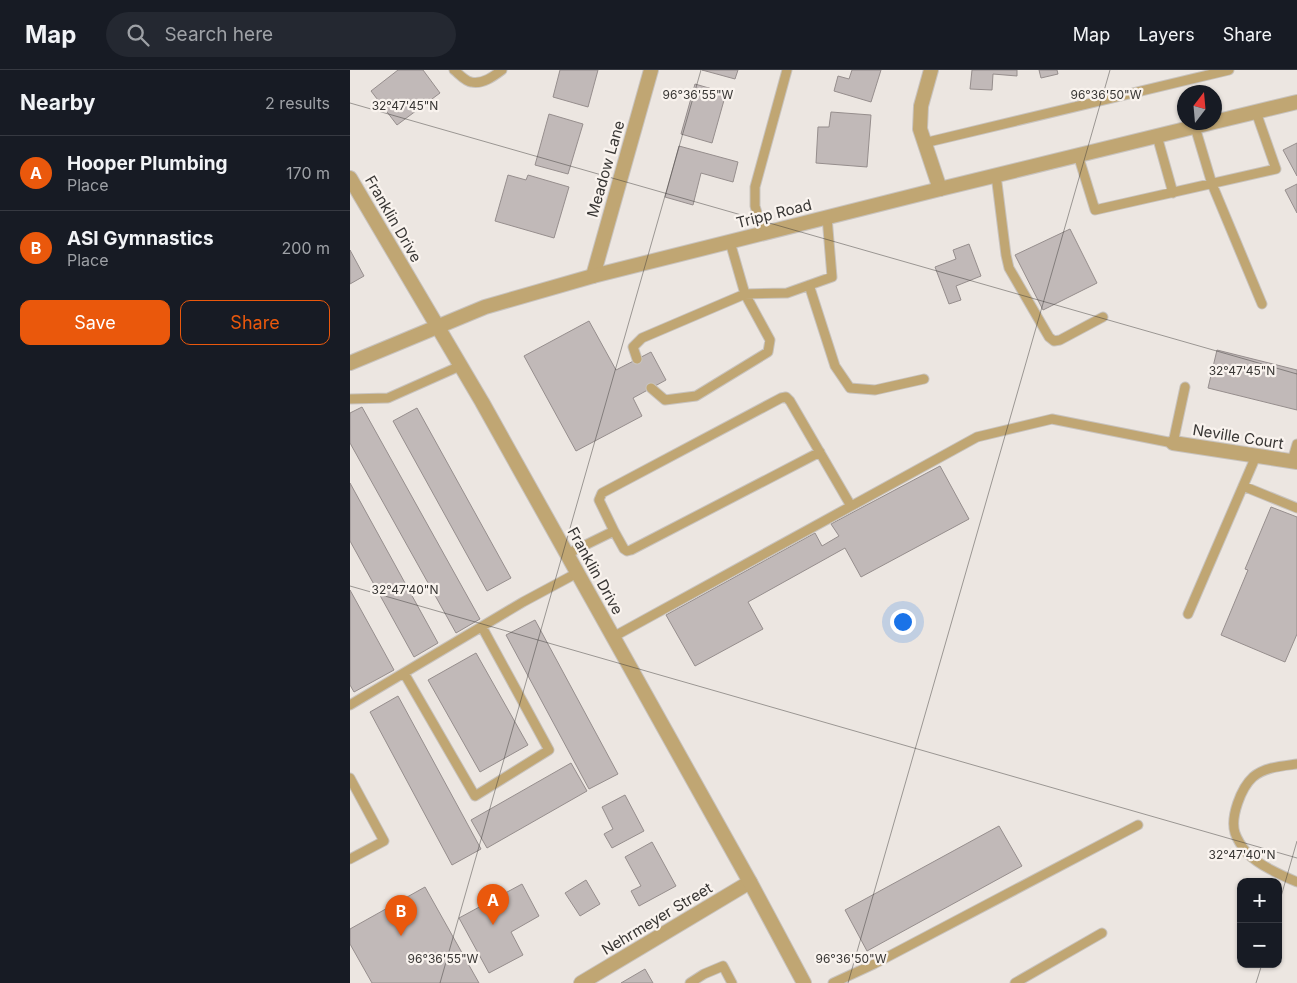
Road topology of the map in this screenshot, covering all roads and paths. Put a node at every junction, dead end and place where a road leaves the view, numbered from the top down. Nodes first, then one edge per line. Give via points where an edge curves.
1 (454, 70) edge
2 (502, 70) edge
3 (651, 70) edge
4 (786, 70) edge
5 (931, 70) edge
6 (1229, 70) edge
7 (1297, 102) edge
8 (1256, 112) junction
9 (1222, 120) edge
10 (1182, 130) edge
11 (1196, 130) edge
12 (1156, 136) junction
13 (924, 143) junction
14 (1078, 155) junction
15 (996, 175) junction
16 (350, 178) edge
17 (1212, 184) junction
18 (940, 188) junction
19 (354, 192) edge
20 (1172, 194) junction
21 (827, 217) junction
22 (763, 233) junction
23 (730, 242) junction
24 (593, 276) junction
25 (809, 285) junction
26 (746, 294) junction
27 (1262, 304) dead end
28 (1103, 317) dead end
29 (437, 326) junction
30 (637, 359) dead end
31 (350, 363) edge
32 (460, 366) junction
33 (924, 378) dead end
34 (1185, 387) dead end
35 (651, 388) dead end
36 (350, 399) edge
37 (1174, 443) junction
38 (1297, 444) edge
39 (820, 452) junction
40 (1256, 456) junction
41 (1295, 462) edge
42 (1243, 486) junction
43 (851, 506) junction
44 (1297, 508) edge
45 (614, 531) junction
46 (567, 554) junction
47 (577, 573) junction
48 (1188, 614) dead end
49 (482, 627) junction
50 (613, 637) junction
51 (404, 673) junction
52 (350, 705) edge
53 (1297, 764) edge
54 (350, 778) edge
55 (1138, 825) dead end
56 (350, 859) edge
57 (750, 882) junction
58 (1297, 882) edge
59 (1102, 933) dead end
60 (581, 983) edge
61 (690, 983) edge
62 (732, 983) edge
63 (804, 983) edge
64 (833, 983) edge
65 (1015, 983) edge

1 - 2 lane via 471,82 494,77
3 - 24 street, Meadow Lane
4 - 22 lane via 754,187 755,206
5 - 13 street via 921,106 920,129
6 - 13 lane
7 - 8 street, Tripp Road
8 - 9 street, Tripp Road
8 - 17 lane via 1276,169
10 - 12 street, Tripp Road
11 - 17 lane
12 - 14 street, Tripp Road
12 - 20 lane
13 - 18 street
14 - 15 street, Tripp Road
14 - 20 lane via 1095,210
15 - 18 street, Tripp Road
15 - 28 lane via 1009,268 1049,337 1054,341 1060,340
16 - 19 street, Franklin Drive
17 - 20 lane
17 - 27 lane
18 - 21 street, Tripp Road
19 - 29 street, Franklin Drive
21 - 22 street, Tripp Road
21 - 25 lane via 832,277
22 - 23 street, Tripp Road
23 - 24 street, Tripp Road
23 - 26 lane
24 - 29 street, Tripp Road via 485,307
25 - 26 lane via 787,293
25 - 33 lane via 835,366 850,388 875,390
26 - 30 lane via 642,338 633,347
26 - 35 lane via 770,340 768,352 696,396 665,400
29 - 31 street, Tripp Road
29 - 32 street, Franklin Drive
32 - 36 lane via 388,398
32 - 46 street, Franklin Drive
34 - 37 lane
37 - 40 street, Neville Court
37 - 43 lane via 1052,419 977,437
38 - 41 lane
39 - 43 lane
39 - 45 lane via 631,550 624,549
39 - 45 lane via 790,401 786,397 780,398 602,493 598,500
40 - 41 street, Neville Court
40 - 42 lane
42 - 44 lane
42 - 48 lane
43 - 50 lane
45 - 46 lane
46 - 47 street, Franklin Drive
47 - 49 lane
47 - 50 street, Franklin Drive
49 - 51 lane
49 - 51 lane via 549,750 475,796
50 - 57 street, Franklin Drive
51 - 52 lane
53 - 58 lane via 1265,770 1253,777 1238,801 1235,814 1235,833 1248,853
54 - 56 lane via 384,841
55 - 64 lane
57 - 60 street, Nehrmeyer Street
57 - 63 street, Franklin Drive
59 - 65 lane
61 - 62 lane via 723,966

